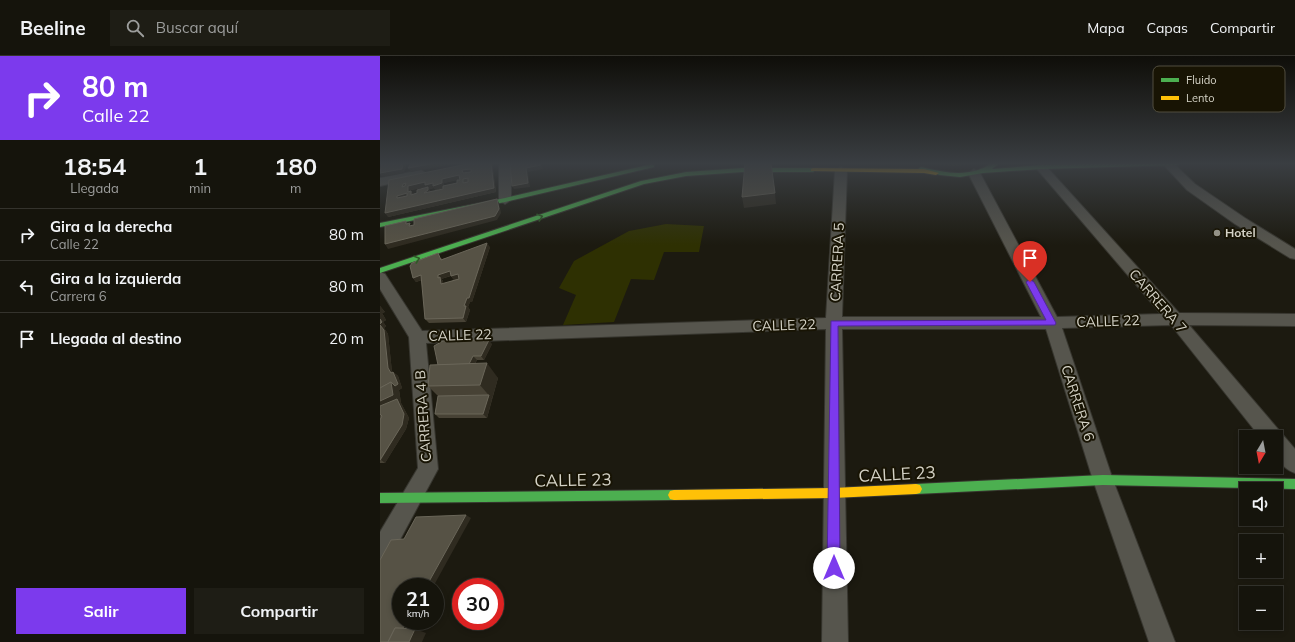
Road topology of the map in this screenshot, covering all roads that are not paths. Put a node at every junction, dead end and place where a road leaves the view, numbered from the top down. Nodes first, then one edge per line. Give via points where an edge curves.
1 (505, 190) edge
2 (547, 190) edge
3 (618, 190) edge
4 (840, 190) edge
5 (988, 190) edge
6 (1062, 190) edge
7 (1196, 190) edge
8 (505, 200) junction
9 (380, 225) edge
10 (1295, 255) edge
11 (380, 271) edge
12 (380, 277) edge
13 (1175, 319) junction
14 (1295, 320) edge
15 (834, 323) junction
16 (1052, 323) junction
17 (417, 337) junction
18 (1266, 430) edge
19 (1283, 449) edge
20 (1295, 464) edge
21 (1103, 480) junction
22 (1295, 484) edge
23 (833, 493) junction
24 (380, 498) edge
25 (412, 498) junction
26 (380, 554) edge
27 (834, 642) edge
28 (1162, 642) edge

1 - 8 street
2 - 8 main road
11 -> 3 main road
4 - 15 street, CARRERA 5
5 - 16 street, CARRERA 6
6 - 13 street, CARRERA 7
7 - 10 street via 1240,222
8 - 9 main road
12 - 17 street, CARRERA 4 B
13 - 14 street, CALLE 22
13 - 16 street, CALLE 22
13 - 18 street, CARRERA 7
15 - 16 street, CALLE 22
15 - 17 street, CALLE 22
15 - 23 street, CARRERA 5
16 - 21 street, CARRERA 6
17 - 25 street, CARRERA 4 B via 428,469
19 - 20 street
21 - 22 main road, CALLE 23
21 - 23 main road, CALLE 23
21 - 28 street, CARRERA 6
23 - 25 main road, CALLE 23
23 - 27 street, CARRERA 5
24 - 25 main road, CALLE 23
25 - 26 street, CARRERA 4 B

